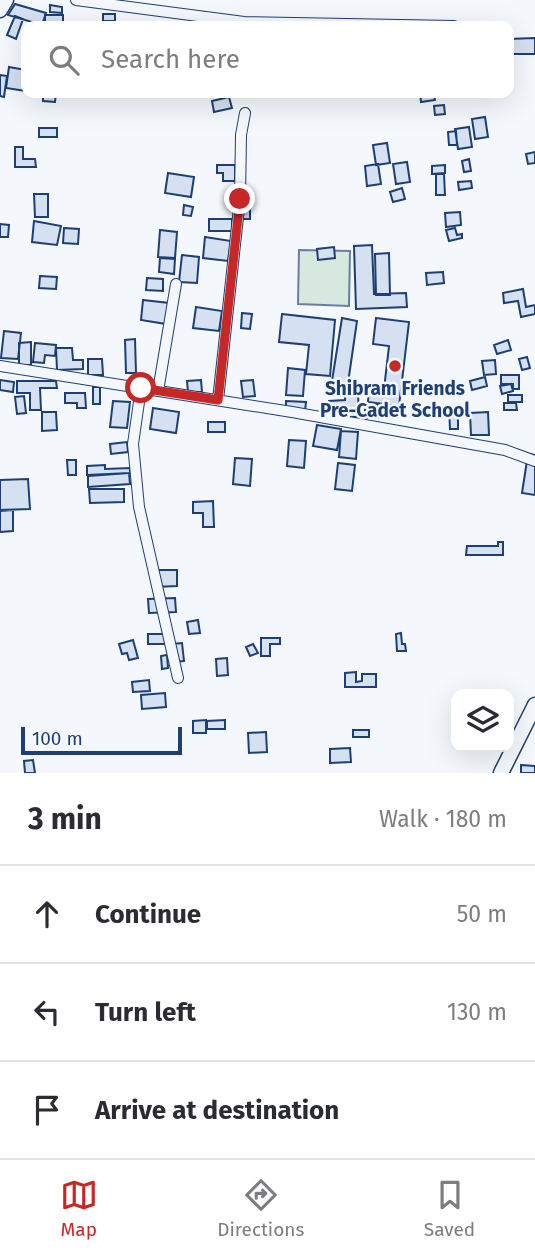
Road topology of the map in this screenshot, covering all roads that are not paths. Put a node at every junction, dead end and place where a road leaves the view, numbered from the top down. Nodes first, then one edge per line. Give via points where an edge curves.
1 (6, 0) edge
2 (76, 0) edge
3 (0, 10) edge
4 (236, 21) edge
5 (245, 113) dead end
6 (176, 284) dead end
7 (0, 366) edge
8 (141, 388) junction
9 (158, 391) junction
10 (218, 400) junction
11 (535, 461) edge
12 (177, 678) dead end
13 (535, 705) edge
14 (501, 773) edge

1 - 3 street
2 - 4 street
5 - 10 street
6 - 9 street
7 - 8 street
8 - 9 street
8 - 12 street via 132,444 139,507
9 - 10 street
10 - 11 street via 505,450
13 - 14 street

